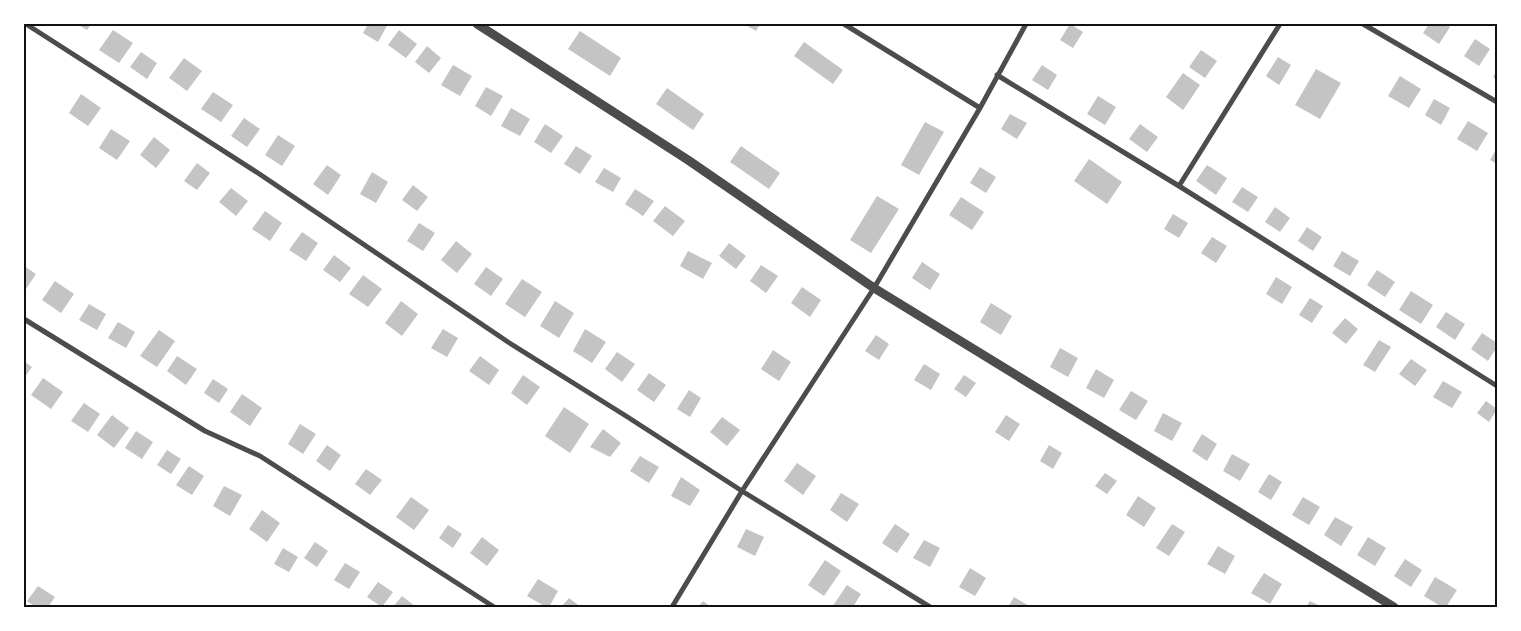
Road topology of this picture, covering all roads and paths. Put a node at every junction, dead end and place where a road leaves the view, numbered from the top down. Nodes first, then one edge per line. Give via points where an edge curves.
1 (26, 24) edge
2 (477, 24) edge
3 (844, 24) edge
4 (1026, 24) edge
5 (1280, 24) edge
6 (1364, 24) edge
7 (997, 75) junction
8 (1497, 102) edge
9 (980, 108) junction
10 (1179, 186) junction
11 (874, 288) junction
12 (24, 319) edge
13 (1497, 386) edge
14 (742, 491) junction
15 (494, 607) edge
16 (672, 607) edge
17 (930, 607) edge
18 (1394, 607) edge

1 - 14 street via 258,173 508,342
2 - 11 street via 688,160
3 - 9 street
4 - 7 street
5 - 10 street
6 - 8 street
7 - 9 street
7 - 10 street
9 - 11 street
10 - 13 street
11 - 14 street
11 - 18 street
12 - 15 street via 206,431 260,456
14 - 16 street
14 - 17 street

